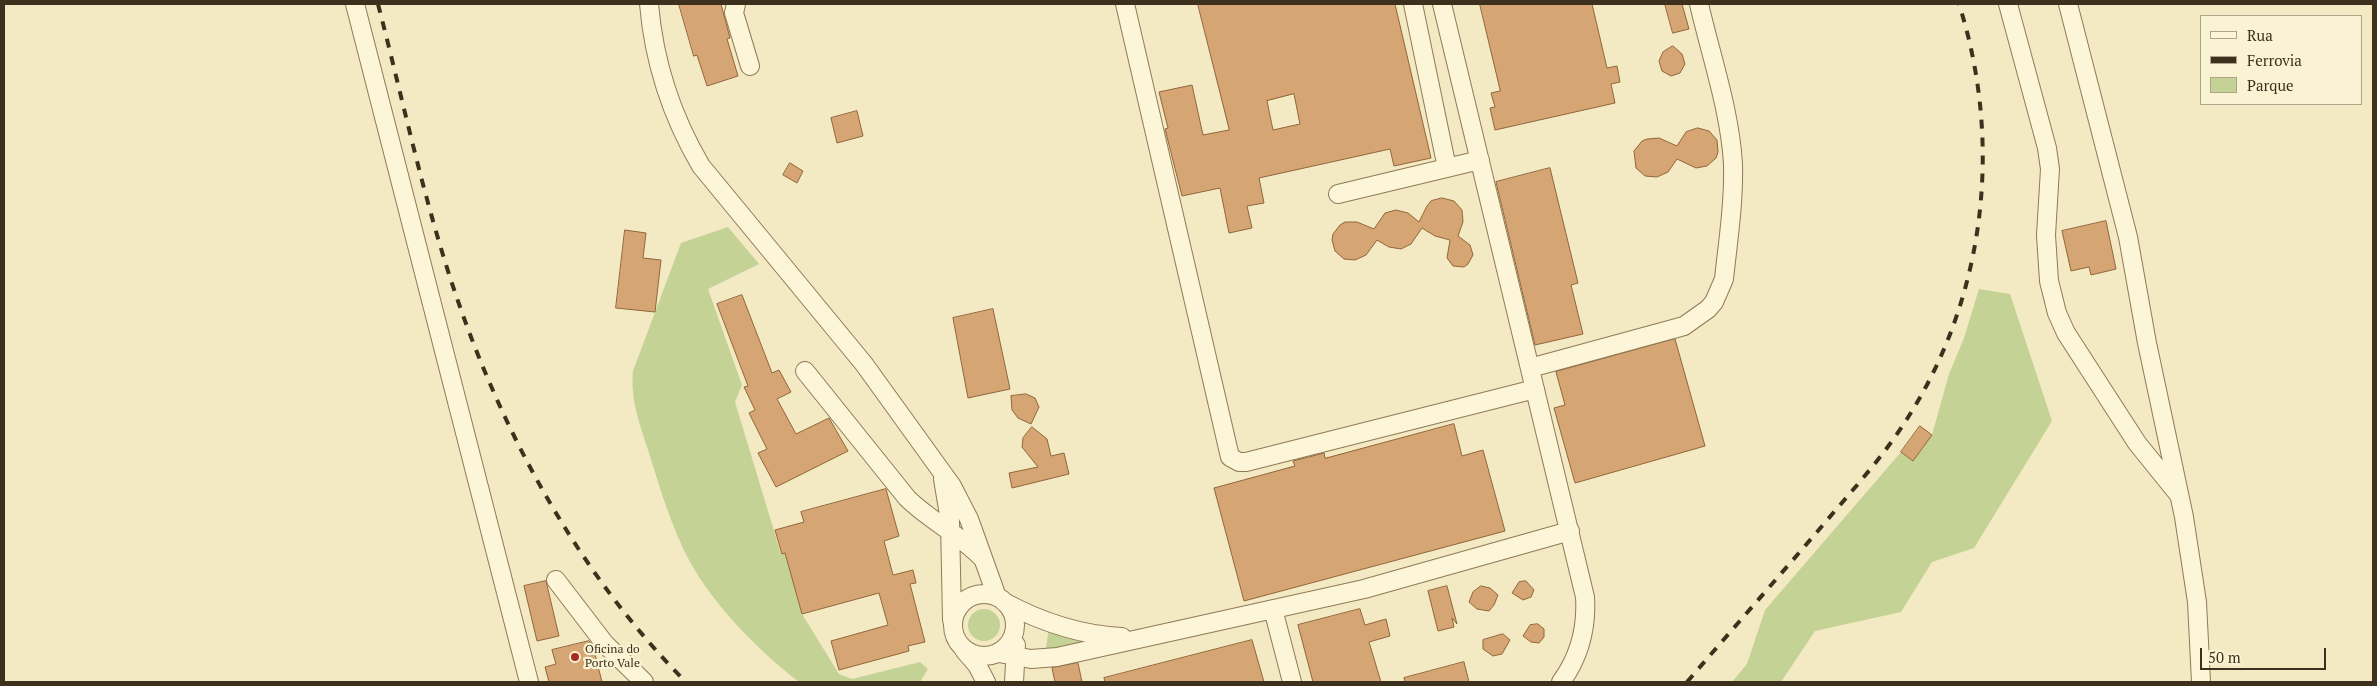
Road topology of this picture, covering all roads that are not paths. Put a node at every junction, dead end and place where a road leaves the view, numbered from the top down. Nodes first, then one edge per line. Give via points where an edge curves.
1 (355, 4) edge
2 (649, 4) edge
3 (736, 4) edge
4 (1125, 4) edge
5 (1413, 4) edge
6 (1442, 4) edge
7 (1698, 4) edge
8 (2008, 4) edge
9 (2068, 4) edge
10 (750, 66) dead end
11 (1480, 160) junction
12 (1447, 168) junction
13 (1338, 194) dead end
14 (1530, 368) junction
15 (805, 371) dead end
16 (1535, 389) junction
17 (941, 472) junction
18 (2180, 496) junction
19 (1570, 531) junction
20 (951, 533) junction
21 (983, 559) junction
22 (556, 580) dead end
23 (1001, 600) junction
24 (1273, 609) junction
25 (952, 622) junction
26 (1015, 624) junction
27 (1142, 638) junction
28 (960, 646) junction
29 (999, 653) junction
30 (1016, 657) junction
31 (529, 682) edge
32 (644, 682) edge
33 (986, 682) edge
34 (1014, 682) edge
35 (1292, 682) edge
36 (1561, 682) edge
37 (2201, 682) edge

1 - 31 street
2 - 17 street via 662,80 679,125 701,166 864,364
3 - 10 street via 734,13
4 - 16 street via 1230,457 1246,462
5 - 12 street
6 - 11 street
7 - 14 street via 1726,120 1732,162 1732,197 1720,291 1708,309 1684,326
8 - 18 street via 2048,153 2050,179 2046,235 2049,281 2057,313 2066,334 2137,443
9 - 18 street via 2128,237
11 - 12 street
11 - 14 street
12 - 13 street
14 - 16 street
15 - 20 street via 907,498
16 - 19 street
17 - 20 street
17 - 21 street via 963,504
18 - 37 street via 2197,602
19 - 24 street via 1404,579
19 - 36 street via 1586,612 1577,657
20 - 21 street
20 - 25 street
21 - 23 street
22 - 32 street via 605,644
23 - 25 street via 980,594 972,596 959,606
23 - 26 street via 1010,608
23 - 27 street via 1038,618 1076,631
24 - 27 street
24 - 35 street
25 - 28 street via 955,639
26 - 29 street via 1011,640
26 - 30 street
27 - 30 street via 1057,657
28 - 29 street via 966,652 983,656
28 - 33 street via 977,665
29 - 30 street
30 - 34 street

